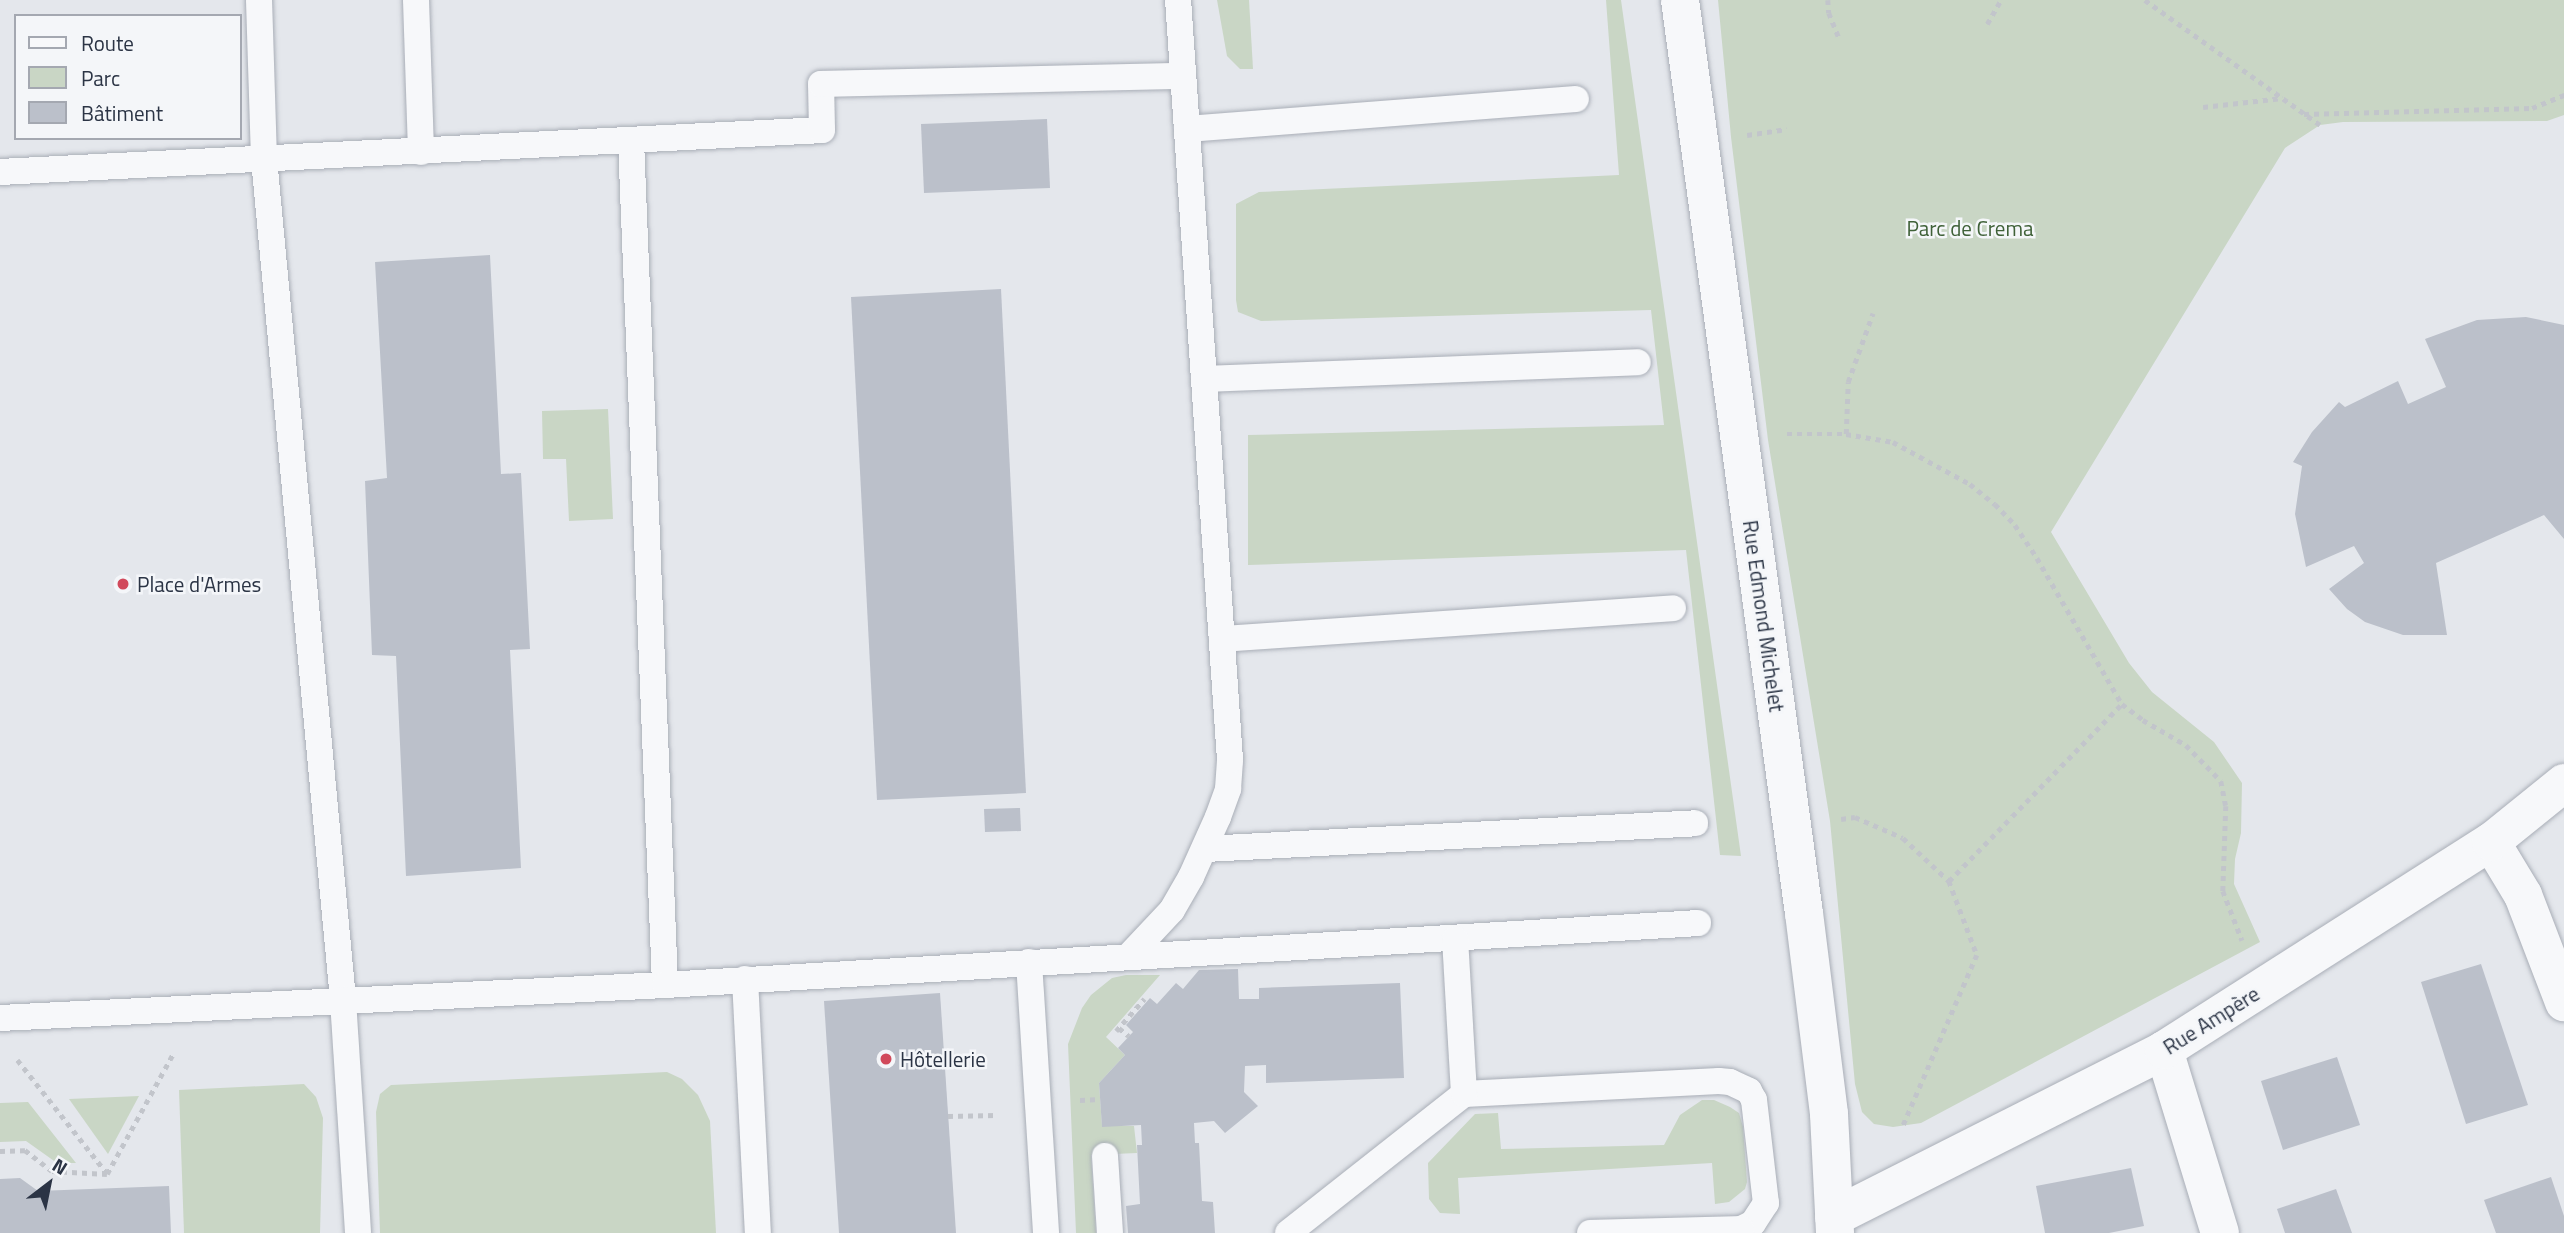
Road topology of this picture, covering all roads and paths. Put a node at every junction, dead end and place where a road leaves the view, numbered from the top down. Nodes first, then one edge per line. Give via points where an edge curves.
1 (259, 0) edge
2 (416, 0) edge
3 (1178, 0) edge
4 (1680, 0) edge
5 (1828, 0) edge
6 (2001, 0) edge
7 (2145, 0) edge
8 (1987, 24) dead end
9 (1840, 40) dead end
10 (1183, 76) junction
11 (2564, 95) edge
12 (2282, 98) junction
13 (1577, 99) dead end
14 (2203, 107) dead end
15 (2304, 114) junction
16 (2320, 125) dead end
17 (1787, 129) dead end
18 (1187, 130) junction
19 (1742, 135) dead end
20 (631, 141) junction
21 (421, 152) junction
22 (264, 159) junction
23 (0, 172) edge
24 (1873, 313) dead end
25 (1638, 362) dead end
26 (1204, 379) junction
27 (1846, 434) junction
28 (1777, 437) dead end
29 (1673, 608) dead end
30 (1222, 639) junction
31 (2122, 704) junction
32 (2564, 783) edge
33 (1855, 817) dead end
34 (1695, 823) dead end
35 (2491, 842) junction
36 (1205, 849) junction
37 (1949, 881) junction
38 (1699, 923) dead end
39 (1455, 939) junction
40 (2248, 949) dead end
41 (1128, 957) junction
42 (1029, 962) junction
43 (745, 979) junction
44 (665, 985) junction
45 (343, 1000) junction
46 (2564, 1002) edge
47 (199, 1007) junction
48 (0, 1018) edge
49 (1119, 1028) dead end
50 (1129, 1036) dead end
51 (8, 1049) dead end
52 (2164, 1050) junction
53 (1464, 1094) junction
54 (990, 1115) dead end
55 (948, 1116) dead end
56 (1899, 1137) dead end
57 (0, 1151) edge
58 (1105, 1156) dead end
59 (107, 1174) junction
60 (1835, 1225) edge
61 (1726, 1231) edge
62 (358, 1233) edge
63 (758, 1233) edge
64 (1046, 1233) edge
65 (1110, 1233) edge
66 (1288, 1233) edge
67 (1590, 1233) edge
68 (2220, 1233) edge

1 - 22 lane
2 - 21 lane
3 - 10 lane
4 - 60 street, Rue Edmond Michelet via 1804,914 1829,1114
5 - 9 path
6 - 8 path
7 - 12 path
10 - 18 lane
10 - 20 lane via 821,84 821,131
11 - 15 path via 2532,108
12 - 14 path
12 - 15 path
13 - 18 lane
15 - 16 path
17 - 19 path
18 - 26 lane
20 - 21 lane
20 - 44 lane
21 - 22 lane
22 - 23 lane
22 - 45 lane
24 - 27 path via 1848,382
25 - 26 lane
26 - 30 lane
27 - 28 path
27 - 31 path via 1893,442 1970,484 1995,504 2037,558
29 - 30 lane
30 - 36 lane via 1228,789
31 - 37 path
31 - 40 path via 2186,745 2221,781 2226,806 2223,891
32 - 35 street, Rue Ampère
33 - 37 path via 1903,838
34 - 36 lane
35 - 46 street via 2523,895
35 - 52 street, Rue Ampère
36 - 41 lane via 1172,910
37 - 56 path via 1977,956
38 - 39 lane
39 - 41 lane
39 - 53 lane
41 - 42 lane
42 - 43 lane
42 - 64 lane
43 - 44 lane
43 - 63 lane
44 - 45 lane
45 - 47 lane
45 - 62 lane
47 - 48 lane
47 - 59 path
49 - 50 path
51 - 59 path
52 - 60 street, Rue Ampère
52 - 68 street
53 - 61 lane via 1718,1081 1740,1086 1754,1100 1766,1203 1753,1223
53 - 66 lane
54 - 55 path
57 - 59 path via 24,1150 52,1171
58 - 65 lane
61 - 67 lane

